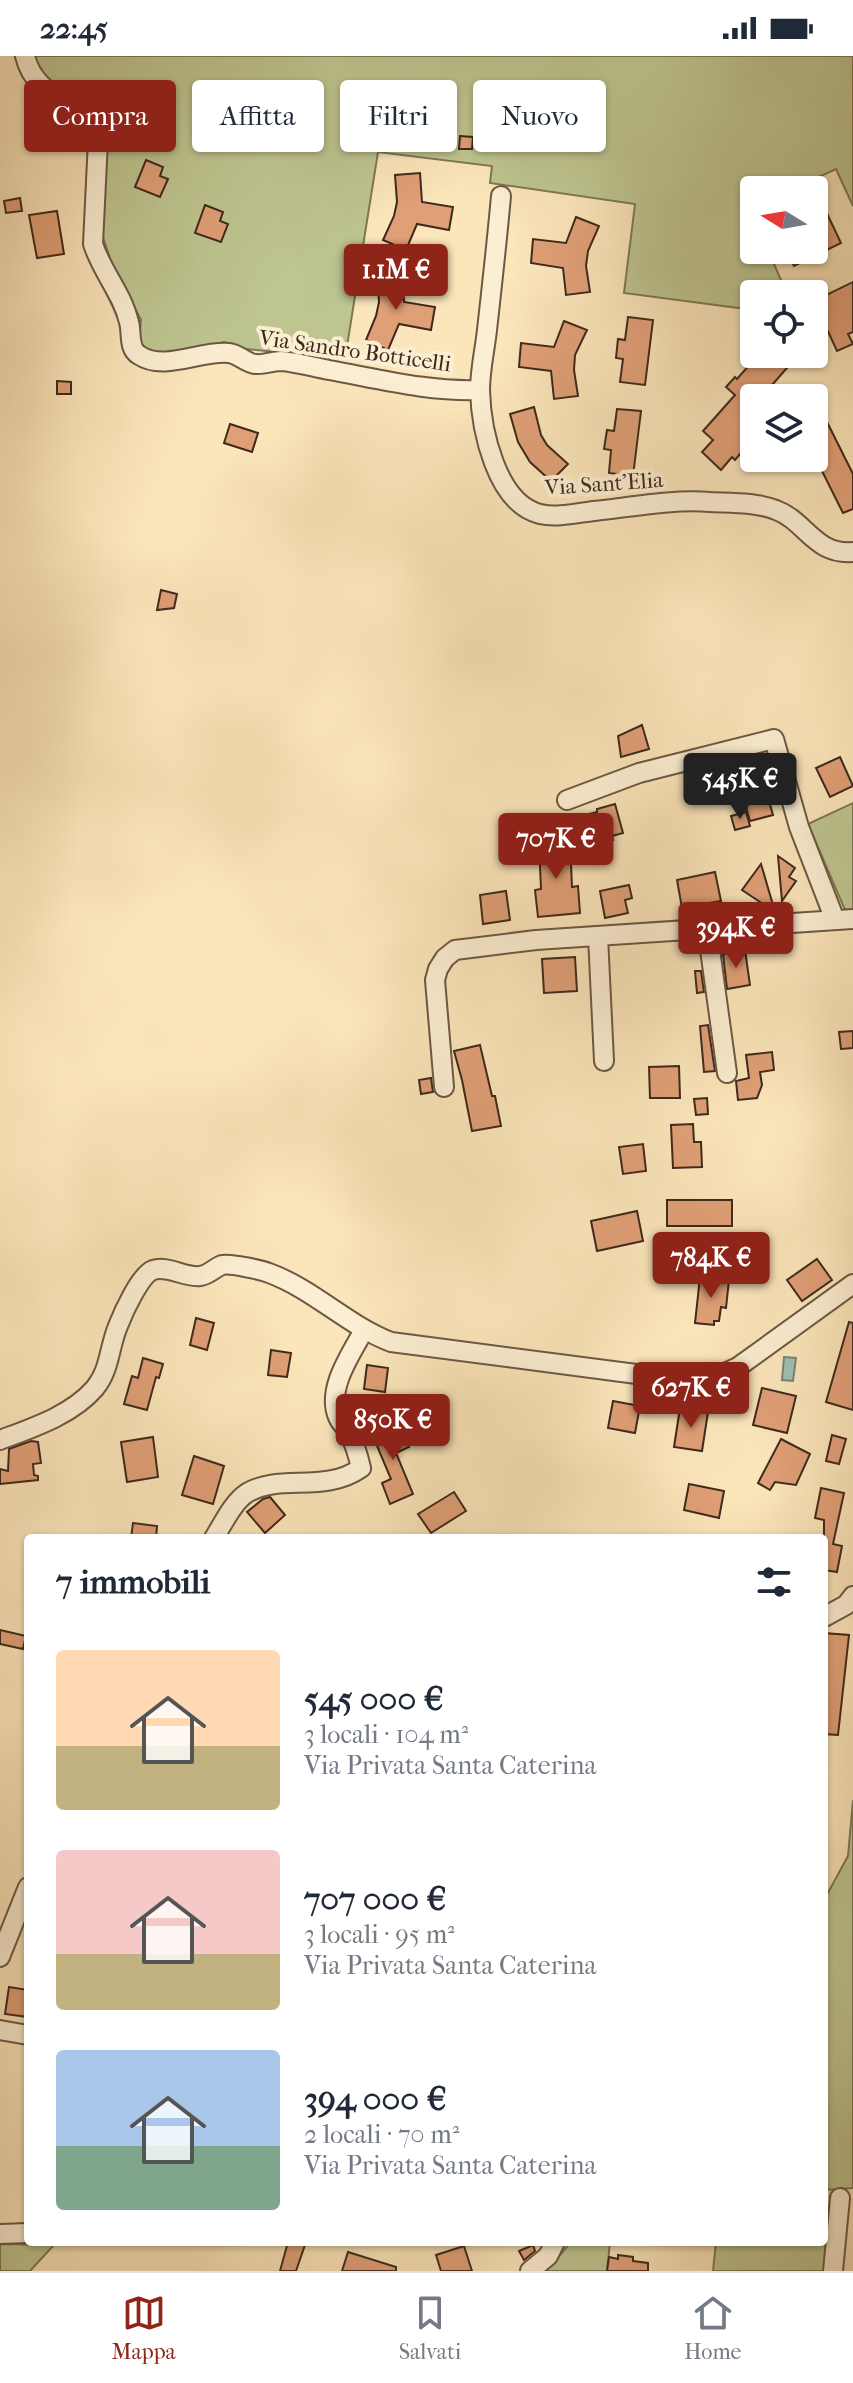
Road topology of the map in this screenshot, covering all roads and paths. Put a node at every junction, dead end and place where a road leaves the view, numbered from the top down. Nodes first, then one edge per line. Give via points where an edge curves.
1 (25, 56) edge
2 (501, 196) dead end
3 (480, 390) junction
4 (853, 552) edge
5 (567, 800) dead end
6 (844, 919) edge
7 (707, 928) junction
8 (598, 936) junction
9 (604, 1061) dead end
10 (727, 1073) dead end
11 (444, 1087) dead end
12 (853, 1284) edge
13 (364, 1330) junction
14 (0, 1440) edge
15 (217, 1534) edge
16 (853, 1596) edge
17 (828, 1615) edge
18 (24, 1897) edge
19 (0, 1957) edge
20 (0, 2030) edge
21 (24, 2034) edge
22 (839, 2198) edge
23 (24, 2233) edge
24 (0, 2234) edge
25 (553, 2246) edge
26 (530, 2271) edge
27 (833, 2271) edge

1 - 3 street, Via Sandro Botticelli via 34,79 96,128 93,244 130,324 136,354 166,362 234,353 254,365 280,361 435,389
2 - 3 street, Via Sant'Elia
3 - 4 street, Via Sant'Elia via 486,437 503,485 525,508 563,515 704,501 767,507 791,518 823,546
5 - 6 street via 639,773 774,739 799,827
6 - 7 street
7 - 8 street
7 - 10 street
8 - 9 street
8 - 11 street via 455,950 445,958 435,980
12 - 13 street via 738,1367 690,1381 407,1345
13 - 14 street via 266,1272 223,1265 201,1276 156,1269 141,1280 97,1386 81,1402
13 - 15 street via 335,1395 338,1417 361,1468 349,1477 322,1483 279,1484 247,1493
16 - 17 street
18 - 19 street
20 - 21 street
22 - 27 street
23 - 24 street
25 - 26 street

